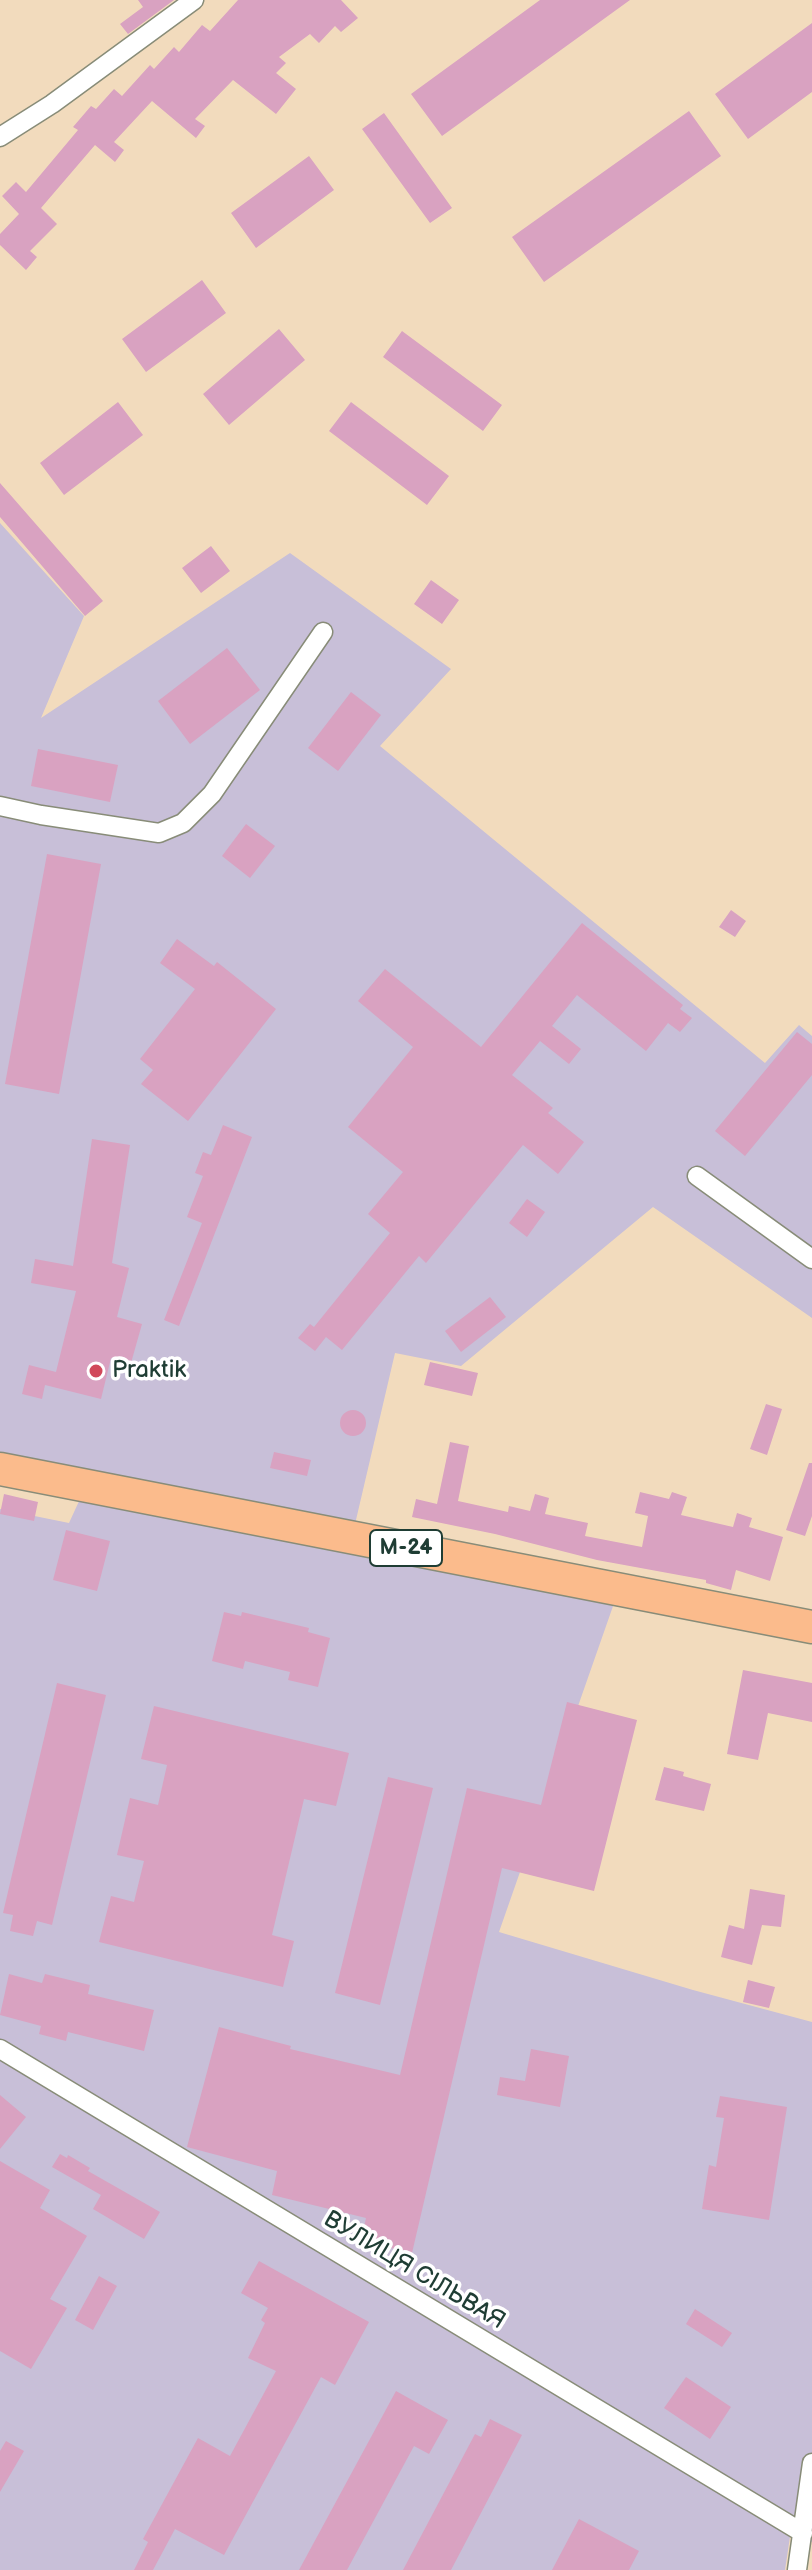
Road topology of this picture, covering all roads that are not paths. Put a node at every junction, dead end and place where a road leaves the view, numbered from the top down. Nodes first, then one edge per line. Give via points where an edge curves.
1 (194, 0) edge
2 (0, 137) edge
3 (323, 632) dead end
4 (0, 806) edge
5 (697, 1176) dead end
6 (812, 1259) edge
7 (0, 1469) edge
8 (812, 1627) edge
9 (0, 2049) edge
10 (812, 2463) edge
11 (803, 2533) junction
12 (797, 2570) edge

1 - 2 street
3 - 4 street via 212,794 183,823 159,833
5 - 6 street
7 - 8 highway, М-24
9 - 11 street, ВУЛИЦЯ СІЛЬВАЯ
10 - 11 street
11 - 12 street

